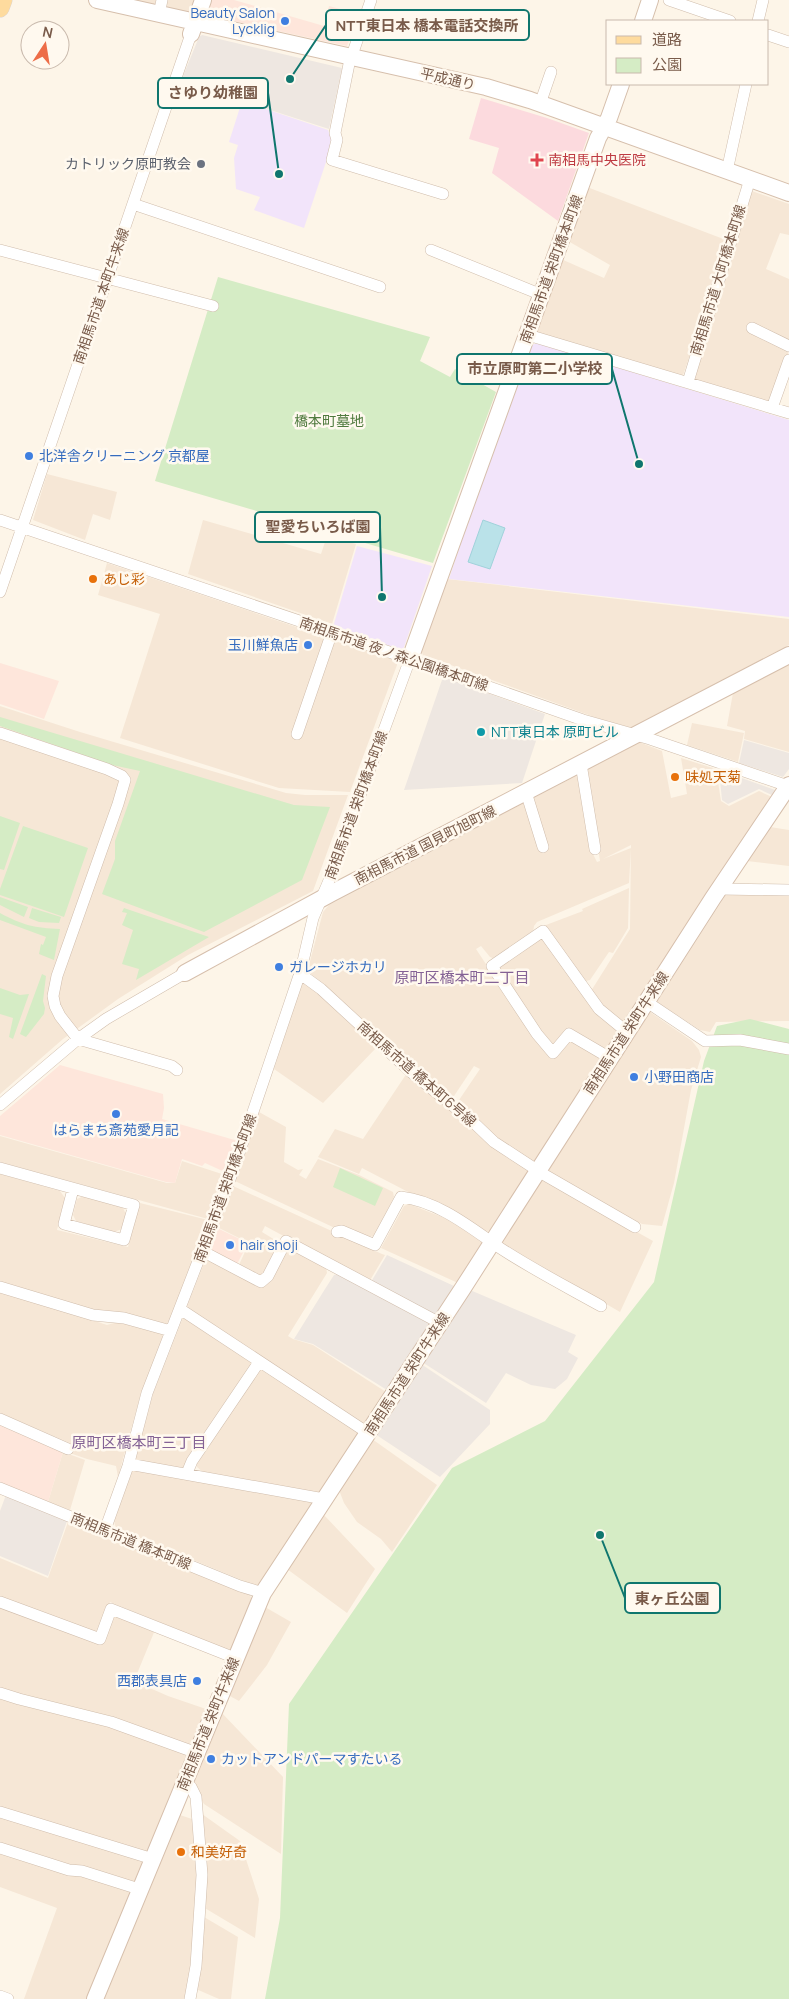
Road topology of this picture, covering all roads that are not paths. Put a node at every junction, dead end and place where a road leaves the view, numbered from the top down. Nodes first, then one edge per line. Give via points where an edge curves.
1 (3, 0) edge
2 (96, 0) edge
3 (203, 0) edge
4 (371, 0) edge
5 (650, 0) edge
6 (669, 0) edge
7 (763, 0) edge
8 (161, 7) edge
9 (0, 8) edge
10 (643, 20) edge
11 (723, 20) edge
12 (758, 20) edge
13 (193, 28) junction
14 (769, 35) edge
15 (789, 42) edge
16 (352, 57) junction
17 (551, 72) dead end
18 (621, 85) edge
19 (746, 85) edge
20 (540, 104) junction
21 (604, 127) junction
22 (727, 171) junction
23 (750, 180) junction
24 (789, 193) edge
25 (443, 194) dead end
26 (133, 204) junction
27 (0, 250) edge
28 (431, 250) dead end
29 (109, 278) junction
30 (380, 287) dead end
31 (542, 295) junction
32 (214, 306) dead end
33 (752, 328) dead end
34 (528, 335) junction
35 (789, 346) edge
36 (789, 360) edge
37 (688, 382) junction
38 (772, 408) junction
39 (789, 413) edge
40 (0, 520) edge
41 (22, 528) junction
42 (0, 592) edge
43 (332, 632) junction
44 (789, 655) edge
45 (410, 659) junction
46 (0, 733) edge
47 (297, 734) dead end
48 (634, 735) junction
49 (581, 764) junction
50 (789, 786) edge
51 (526, 792) junction
52 (543, 847) dead end
53 (595, 849) dead end
54 (721, 889) junction
55 (789, 890) edge
56 (321, 900) junction
57 (185, 973) joint
58 (299, 973) junction
59 (647, 1002) junction
60 (627, 1032) junction
61 (78, 1039) junction
62 (789, 1048) edge
63 (610, 1058) junction
64 (177, 1070) dead end
65 (0, 1105) edge
66 (0, 1168) edge
67 (537, 1170) junction
68 (73, 1189) junction
69 (635, 1227) dead end
70 (337, 1232) dead end
71 (492, 1241) junction
72 (202, 1251) junction
73 (0, 1286) edge
74 (601, 1306) dead end
75 (180, 1309) junction
76 (440, 1323) junction
77 (172, 1331) junction
78 (259, 1362) junction
79 (0, 1419) edge
80 (368, 1433) junction
81 (68, 1449) dead end
82 (129, 1464) junction
83 (187, 1473) junction
84 (0, 1488) edge
85 (324, 1499) junction
86 (105, 1530) junction
87 (263, 1593) junction
88 (0, 1602) edge
89 (235, 1658) junction
90 (0, 1693) edge
91 (197, 1753) junction
92 (185, 1782) junction
93 (0, 1812) edge
94 (0, 1848) edge
95 (152, 1859) junction
96 (139, 1888) junction
97 (0, 1996) edge
98 (8, 1999) edge
99 (95, 1999) edge
100 (190, 1999) edge

1 - 9 main road
2 - 8 street, 平成通り
3 - 13 street, 南相馬市道 本町牛来線
4 - 16 street
5 - 10 street
6 - 11 street
7 - 12 street
8 - 13 street, 平成通り
13 - 16 street, 平成通り
13 - 26 street, 南相馬市道 本町牛来線
14 - 15 street
16 - 20 street, 平成通り via 470,83
16 - 25 street via 332,160
17 - 20 street
18 - 21 street, 南相馬市道 栄町橋本町線
19 - 22 street
20 - 21 street, 平成通り
21 - 22 street, 平成通り
21 - 31 street, 南相馬市道 栄町橋本町線
22 - 23 street, 平成通り
23 - 24 street, 平成通り
23 - 37 street, 南相馬市道 大町橋本町線
26 - 29 street, 南相馬市道 本町牛来線
26 - 30 street
27 - 29 street
28 - 31 street
29 - 32 street
29 - 41 street, 南相馬市道 本町牛来線
31 - 34 street, 南相馬市道 栄町橋本町線
33 - 35 street
34 - 37 street
34 - 45 street, 南相馬市道 栄町橋本町線
36 - 38 street
37 - 38 street
38 - 39 street
40 - 41 street, 南相馬市道 夜ノ森公園橋本町線
41 - 42 street, 南相馬市道 本町牛来線
41 - 43 street, 南相馬市道 夜ノ森公園橋本町線
43 - 45 street, 南相馬市道 夜ノ森公園橋本町線
43 - 47 street
44 - 48 street, 南相馬市道 国見町旭町線
45 - 48 street, 南相馬市道 夜ノ森公園橋本町線
45 - 56 street, 南相馬市道 栄町橋本町線
46 - 61 street via 115,772 125,780 53,996 60,1016
48 - 49 street, 南相馬市道 国見町旭町線
48 - 50 street, 南相馬市道 夜ノ森公園橋本町線
49 - 51 street, 南相馬市道 国見町旭町線
49 - 53 street
50 - 54 street, 南相馬市道 栄町牛来線
51 - 52 street
51 - 56 street, 南相馬市道 国見町旭町線
54 - 55 street
54 - 59 street, 南相馬市道 栄町牛来線
56 - 57 street, 南相馬市道 国見町旭町線
56 - 58 street, 南相馬市道 栄町橋本町線
57 - 61 street, 南相馬市道 国見町旭町線
58 - 67 street, 南相馬市道 橋本町6号線 via 488,1137
58 - 72 street, 南相馬市道 栄町橋本町線 via 236,1163
59 - 60 street, 南相馬市道 栄町牛来線
59 - 62 street via 706,1041 740,1040
60 - 63 street, 南相馬市道 栄町牛来線
60 - 63 street via 598,1009 543,931 492,966 553,1053 569,1034
61 - 64 street
61 - 65 street, 南相馬市道 国見町旭町線
63 - 67 street, 南相馬市道 栄町牛来線
66 - 68 street
67 - 69 street, 南相馬市道 橋本町6号線
67 - 71 street, 南相馬市道 栄町牛来線
68 - 68 street via 134,1205 124,1240 64,1224
70 - 71 street via 342,1231 376,1245 401,1197 446,1212
71 - 74 street
71 - 76 street, 南相馬市道 栄町牛来線
72 - 75 street, 南相馬市道 栄町橋本町線
72 - 76 street via 261,1282 268,1276 286,1241
73 - 77 street via 93,1315 124,1318
75 - 77 street, 南相馬市道 栄町橋本町線
75 - 78 street
76 - 80 street, 南相馬市道 栄町牛来線
77 - 82 street, 南相馬市道 栄町橋本町線 via 147,1393
78 - 80 street
78 - 83 street
79 - 81 street
80 - 85 street, 南相馬市道 栄町牛来線
82 - 83 street
82 - 86 street, 南相馬市道 栄町橋本町線
83 - 85 street
84 - 86 street, 南相馬市道 橋本町線
85 - 87 street, 南相馬市道 栄町牛来線
86 - 87 street, 南相馬市道 橋本町線
87 - 89 street, 南相馬市道 栄町牛来線
88 - 89 street via 100,1639 111,1609
89 - 91 street, 南相馬市道 栄町牛来線
90 - 91 street via 111,1722
91 - 92 street, 南相馬市道 栄町牛来線
92 - 95 street, 南相馬市道 栄町牛来線
92 - 100 street via 196,1797 202,1876 196,1966
93 - 95 street
94 - 96 street
95 - 96 street, 南相馬市道 栄町牛来線
96 - 99 street, 南相馬市道 栄町牛来線
97 - 98 street

